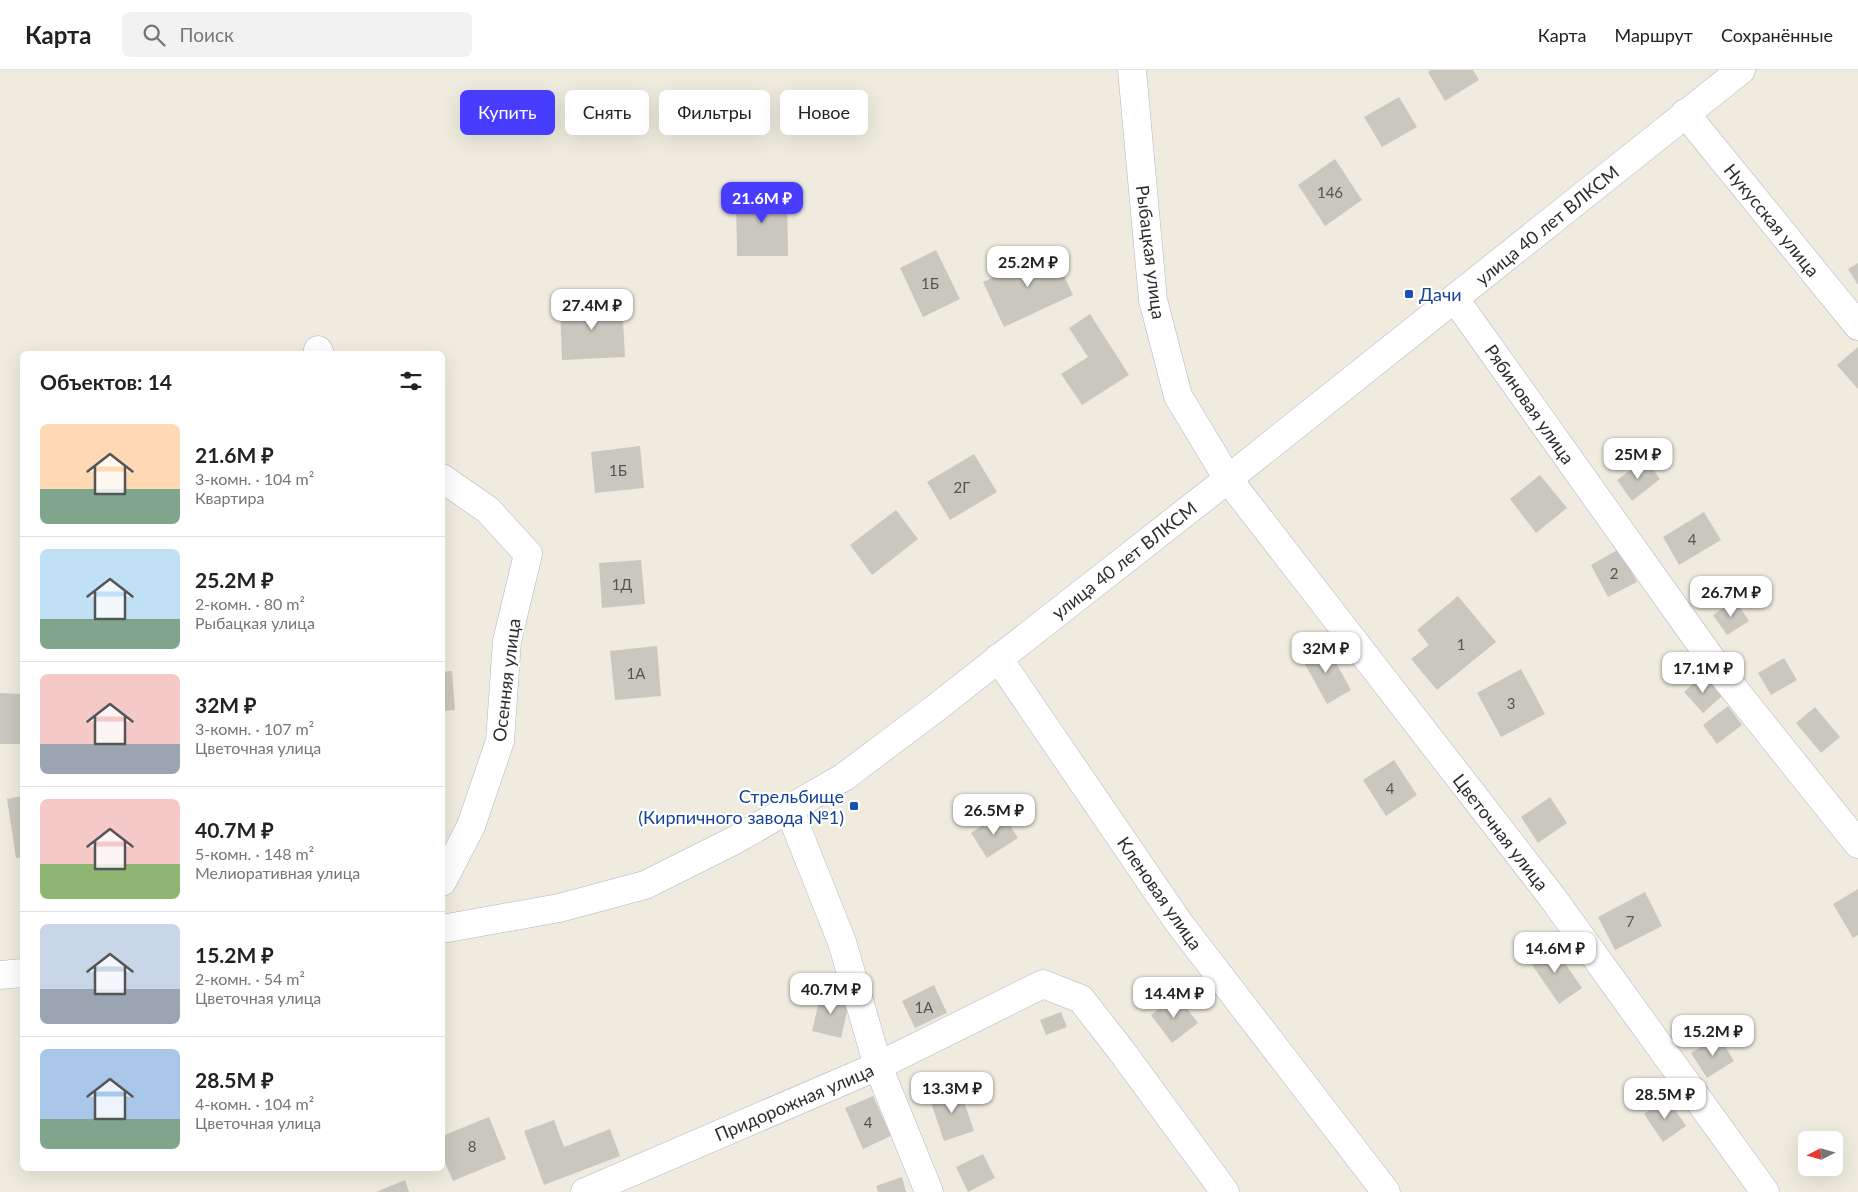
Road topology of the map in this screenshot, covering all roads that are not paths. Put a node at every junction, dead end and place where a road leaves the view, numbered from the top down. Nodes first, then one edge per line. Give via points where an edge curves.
1 (1132, 70) edge
2 (1741, 70) edge
3 (1686, 113) junction
4 (1455, 298) junction
5 (1858, 326) edge
6 (1228, 479) junction
7 (445, 480) edge
8 (998, 658) junction
9 (789, 809) junction
10 (1858, 844) edge
11 (445, 876) edge
12 (445, 928) edge
13 (20, 973) edge
14 (0, 975) edge
15 (878, 1066) junction
16 (614, 1187) edge
17 (585, 1192) edge
18 (929, 1192) edge
19 (1226, 1192) edge
20 (1386, 1192) edge
21 (1765, 1192) edge

1 - 6 street, Рыбацкая улица via 1153,300 1178,396
2 - 3 street, улица 40 лет ВЛКСМ
3 - 4 street, улица 40 лет ВЛКСМ
3 - 5 street, Нукусская улица
4 - 6 street, улица 40 лет ВЛКСМ
4 - 10 street, Рябиновая улица via 1722,674
6 - 8 street, улица 40 лет ВЛКСМ
6 - 21 street, Цветочная улица via 1552,897
7 - 11 street, Осенняя улица via 488,510 528,554 507,641 500,741 471,826
8 - 9 street, улица 40 лет ВЛКСМ via 844,777
8 - 20 street, Кленовая улица via 1179,923
9 - 12 street, улица 40 лет ВЛКСМ via 645,885 559,908
9 - 15 street via 842,942
13 - 14 street
15 - 16 street, Придорожная улица
15 - 18 street
15 - 19 street, Придорожная улица via 1043,984 1081,999
16 - 17 street, Придорожная улица

